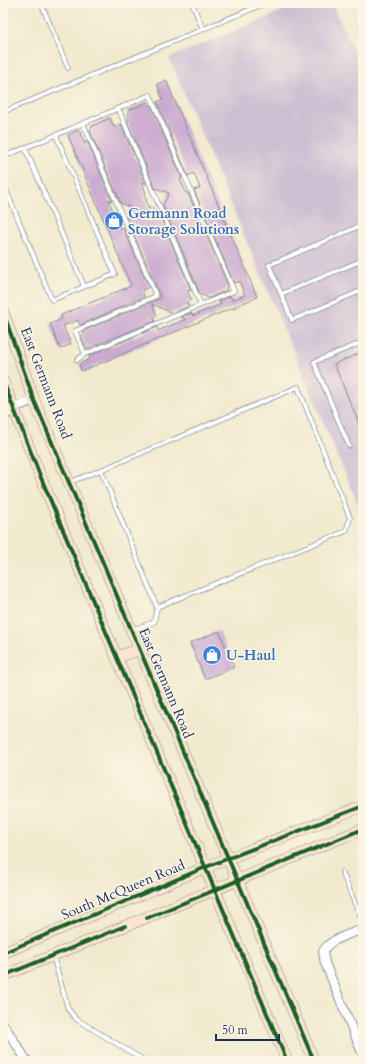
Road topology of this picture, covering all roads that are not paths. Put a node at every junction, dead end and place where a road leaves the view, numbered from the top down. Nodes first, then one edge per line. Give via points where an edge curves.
1 (41, 3) edge
2 (192, 3) edge
3 (266, 3) edge
4 (203, 29) junction
5 (68, 68) dead end
6 (118, 108) junction
7 (3, 112) edge
8 (83, 123) junction
9 (56, 135) junction
10 (25, 148) junction
11 (3, 157) edge
12 (3, 183) edge
13 (363, 233) edge
14 (363, 260) edge
15 (84, 286) junction
16 (363, 290) edge
17 (281, 294) junction
18 (201, 305) junction
19 (3, 312) edge
20 (363, 342) edge
21 (85, 354) junction
22 (76, 360) dead end
23 (3, 381) edge
24 (34, 400) junction
25 (8, 408) edge
26 (3, 418) edge
27 (349, 446) dead end
28 (101, 470) junction
29 (68, 482) junction
30 (157, 607) junction
31 (132, 630) junction
32 (140, 649) junction
33 (117, 657) junction
34 (363, 806) edge
35 (363, 829) edge
36 (229, 858) junction
37 (206, 867) junction
38 (342, 872) dead end
39 (239, 881) junction
40 (216, 890) junction
41 (363, 923) edge
42 (363, 929) edge
43 (3, 953) edge
44 (52, 956) junction
45 (3, 976) edge
46 (3, 1024) edge
47 (363, 1055) edge
48 (27, 1061) edge
49 (145, 1061) edge
50 (287, 1061) edge
51 (314, 1061) edge

1 - 5 lane
2 - 4 lane
3 - 4 lane
4 - 7 lane
6 - 8 lane
6 - 18 lane
6 - 18 lane via 150,95 234,291
8 - 9 lane
8 - 21 lane via 156,296 75,330
9 - 10 lane
9 - 15 lane via 115,274
10 - 11 lane
10 - 15 lane
12 - 15 lane via 52,300
13 - 17 lane via 360,226 269,265
14 - 17 lane
16 - 17 lane via 292,320
18 - 21 lane
19 - 24 main road, East Germann Road
20 - 27 lane via 314,362
21 - 22 lane
23 - 25 main road
24 - 25 street
24 - 29 main road, East Germann Road
25 - 26 street
25 - 33 main road
28 - 29 lane
28 - 30 lane
28 - 30 lane via 298,387 350,518 346,531
29 - 31 main road, East Germann Road
30 - 31 lane via 154,622
31 - 32 main road, East Germann Road
32 - 33 main road
32 - 36 main road, East Germann Road
33 - 37 main road
34 - 36 main road, South McQueen Road
35 - 39 main road
36 - 37 main road, South McQueen Road
36 - 39 main road, East Germann Road
37 - 40 main road
37 - 43 main road, South McQueen Road
38 - 41 lane
39 - 40 main road
39 - 51 main road, East Germann Road
40 - 44 main road
40 - 50 main road
42 - 47 street via 333,941 324,948 323,956
44 - 45 main road
44 - 49 lane via 68,1009 76,1019
46 - 48 street

